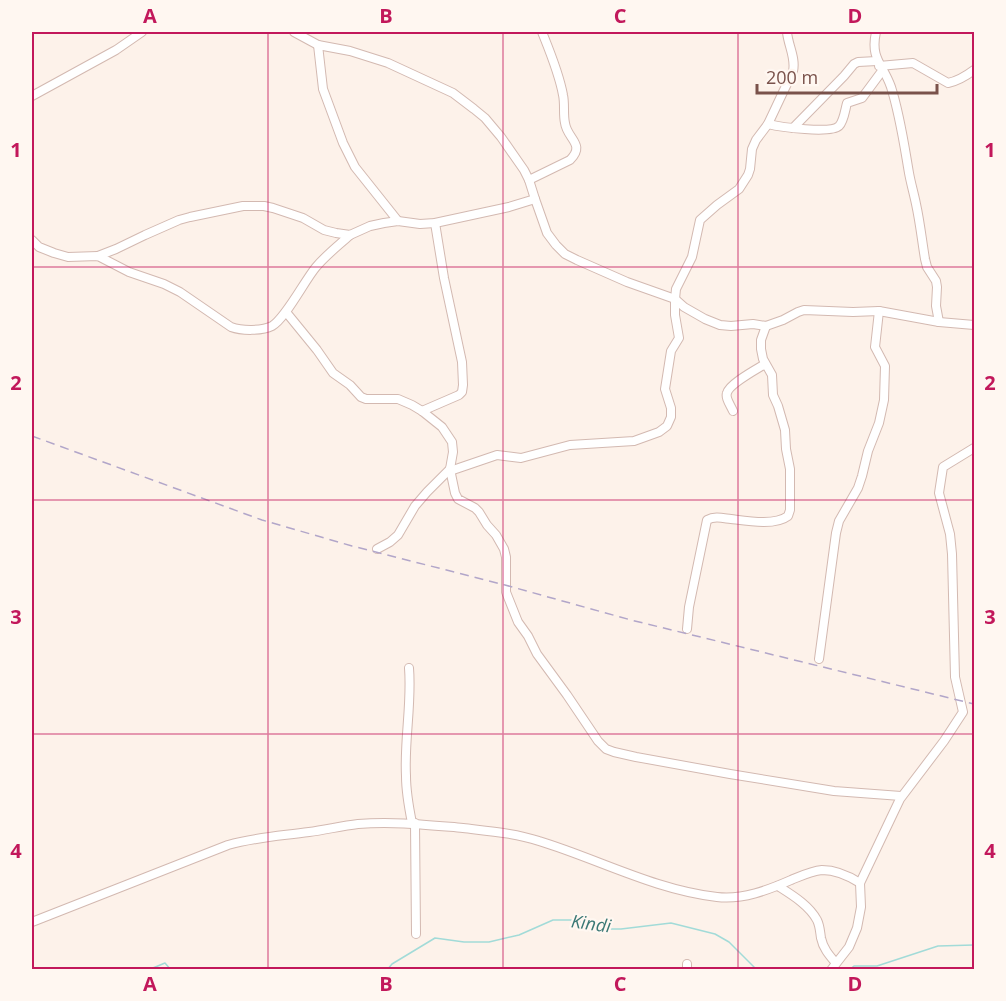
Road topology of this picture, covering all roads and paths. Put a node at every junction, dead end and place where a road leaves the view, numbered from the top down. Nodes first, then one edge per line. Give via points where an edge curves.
1 (142, 32) edge
2 (294, 32) edge
3 (542, 32) edge
4 (787, 32) edge
5 (876, 32) edge
6 (318, 45) junction
7 (880, 66) junction
8 (975, 70) edge
9 (32, 96) edge
10 (768, 124) junction
11 (793, 128) junction
12 (529, 180) junction
13 (535, 199) junction
14 (398, 221) junction
15 (435, 223) junction
16 (350, 235) junction
17 (32, 240) edge
18 (98, 256) junction
19 (675, 299) junction
20 (879, 311) junction
21 (286, 312) junction
22 (939, 322) junction
23 (975, 325) edge
24 (766, 326) junction
25 (765, 364) junction
26 (422, 411) junction
27 (733, 411) dead end
28 (975, 447) edge
29 (450, 470) junction
30 (376, 549) dead end
31 (687, 629) dead end
32 (819, 659) dead end
33 (409, 668) dead end
34 (901, 796) junction
35 (414, 823) junction
36 (860, 883) junction
37 (778, 886) junction
38 (32, 922) edge
39 (416, 934) dead end
40 (833, 966) edge

1 - 9 street
2 - 6 street
3 - 12 street via 563,93 565,125 577,151 570,160
4 - 10 street via 794,65
5 - 7 street via 873,49
6 - 12 street via 388,63 453,93 485,118
6 - 14 street via 323,89 343,143 355,167
7 - 8 street via 913,63 948,83
7 - 11 street via 854,64
7 - 11 street via 862,98 848,103 838,127
7 - 22 street via 890,86 901,128 925,259 936,281
10 - 11 street
10 - 19 street via 752,148 750,169 739,189 700,220 692,257
12 - 13 street
13 - 15 street
13 - 19 street via 547,233 565,254
14 - 15 street
14 - 16 street via 370,226
15 - 26 street via 464,385 459,395
16 - 18 street via 324,230 273,208 243,206 179,220
16 - 21 street via 315,268
17 - 18 street via 54,254
18 - 21 street via 180,292 238,330 272,326
19 - 24 street via 720,325
19 - 29 street via 679,338 669,359 666,389 672,412 667,426 634,441 570,445 521,458 496,455
20 - 22 street
20 - 24 street via 804,310
20 - 32 street via 875,347 885,366 884,400 858,488 839,520
21 - 26 street via 333,373 361,397 398,399
22 - 23 street
24 - 25 street via 761,340
25 - 27 street via 728,390 727,399
25 - 31 street via 772,375 773,395 785,430 790,510 788,516 777,521 715,517 707,520
26 - 29 street via 442,427 452,442
28 - 34 street via 943,467 939,486 950,534 955,677 963,712
29 - 30 street via 427,492 398,534
29 - 34 street via 458,499 479,512 504,549 506,592 518,622 606,749 753,778
33 - 35 street via 405,776
34 - 36 street
35 - 37 street via 528,837 630,875 714,897 738,898
35 - 38 street via 355,824 251,838
35 - 39 street
36 - 37 street via 820,870
36 - 40 street via 860,919 849,946
37 - 40 street via 814,915

